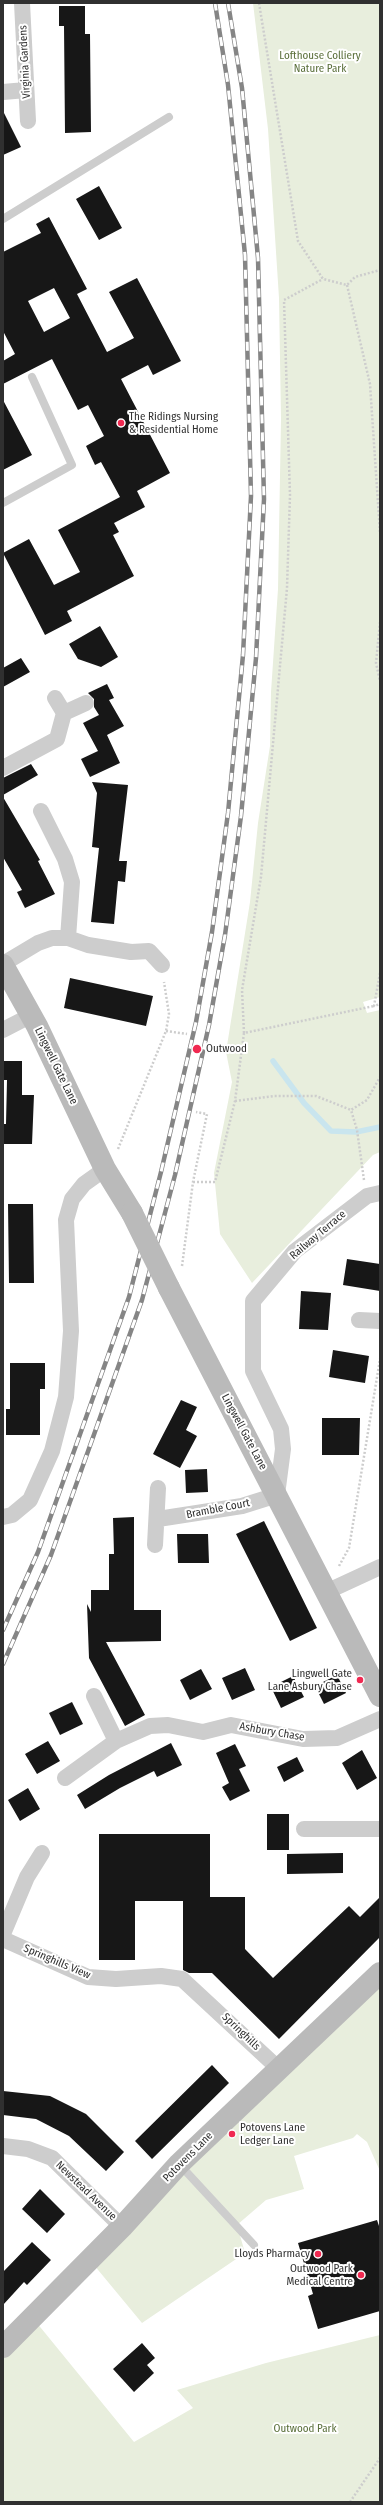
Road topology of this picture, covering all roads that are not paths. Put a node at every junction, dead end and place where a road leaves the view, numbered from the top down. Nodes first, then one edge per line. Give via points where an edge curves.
1 (22, 3) edge
2 (26, 90) junction
3 (3, 92) edge
4 (169, 117) dead end
5 (28, 121) dead end
6 (3, 219) edge
7 (32, 377) dead end
8 (3, 504) edge
9 (55, 698) dead end
10 (86, 703) dead end
11 (64, 714) junction
12 (3, 768) edge
13 (41, 811) dead end
14 (68, 938) junction
15 (3, 964) edge
16 (162, 965) road end
17 (30, 1016) junction
18 (3, 1030) edge
19 (105, 1169) junction
20 (373, 1194) edge
21 (359, 1320) dead end
22 (380, 1321) edge
23 (158, 1488) dead end
24 (277, 1494) junction
25 (3, 1517) edge
26 (158, 1519) junction
27 (155, 1545) dead end
28 (380, 1567) edge
29 (326, 1592) junction
30 (94, 1696) dead end
31 (380, 1696) edge
32 (380, 1719) edge
33 (116, 1741) junction
34 (65, 1778) dead end
35 (304, 1829) dead end
36 (380, 1829) edge
37 (42, 1853) dead end
38 (3, 1934) edge
39 (3, 1938) edge
40 (380, 1974) edge
41 (203, 1996) joint
42 (279, 2069) junction
43 (3, 2146) edge
44 (180, 2164) junction
45 (122, 2227) junction
46 (254, 2245) dead end
47 (3, 2347) edge

1 - 2 street, Virginia Gardens
2 - 3 street
2 - 5 street, Virginia Gardens
4 - 6 lane
7 - 8 lane via 72,465
9 - 11 street
10 - 11 street
11 - 12 street via 57,739
13 - 14 street via 65,859 72,882
14 - 15 street via 52,938 38,943
14 - 16 street via 95,947 131,952 149,951
15 - 17 street, Lingwell Gate Lane
17 - 18 street
17 - 19 street, Lingwell Gate Lane
19 - 24 street, Lingwell Gate Lane, bridge via 132,1213
19 - 25 street via 84,1184 72,1199 66,1220 71,1331 66,1397 52,1451 30,1500 12,1515
20 - 24 street, Railway Terrace via 295,1251 253,1301 253,1371 281,1429 283,1449
21 - 22 street
23 - 26 street
24 - 26 street, Bramble Court via 242,1506
24 - 29 street, Lingwell Gate Lane
26 - 27 street
28 - 29 street
29 - 31 street, Lingwell Gate Lane
30 - 33 street
32 - 33 street, Ashbury Chase via 337,1738 303,1739 231,1725 203,1732 168,1725 150,1726
33 - 34 street, Ashbury Chase
35 - 36 street
37 - 38 street via 27,1877
39 - 41 street, Springhills View via 88,1977 116,1979 161,1976 182,1979
40 - 42 street, Potovens Lane
41 - 42 street, Springhills
42 - 44 street, Potovens Lane
43 - 45 street, Newstead Avenue via 28,2149 52,2158
44 - 45 street, Potovens Lane
44 - 46 lane
45 - 47 street, Potovens Lane

